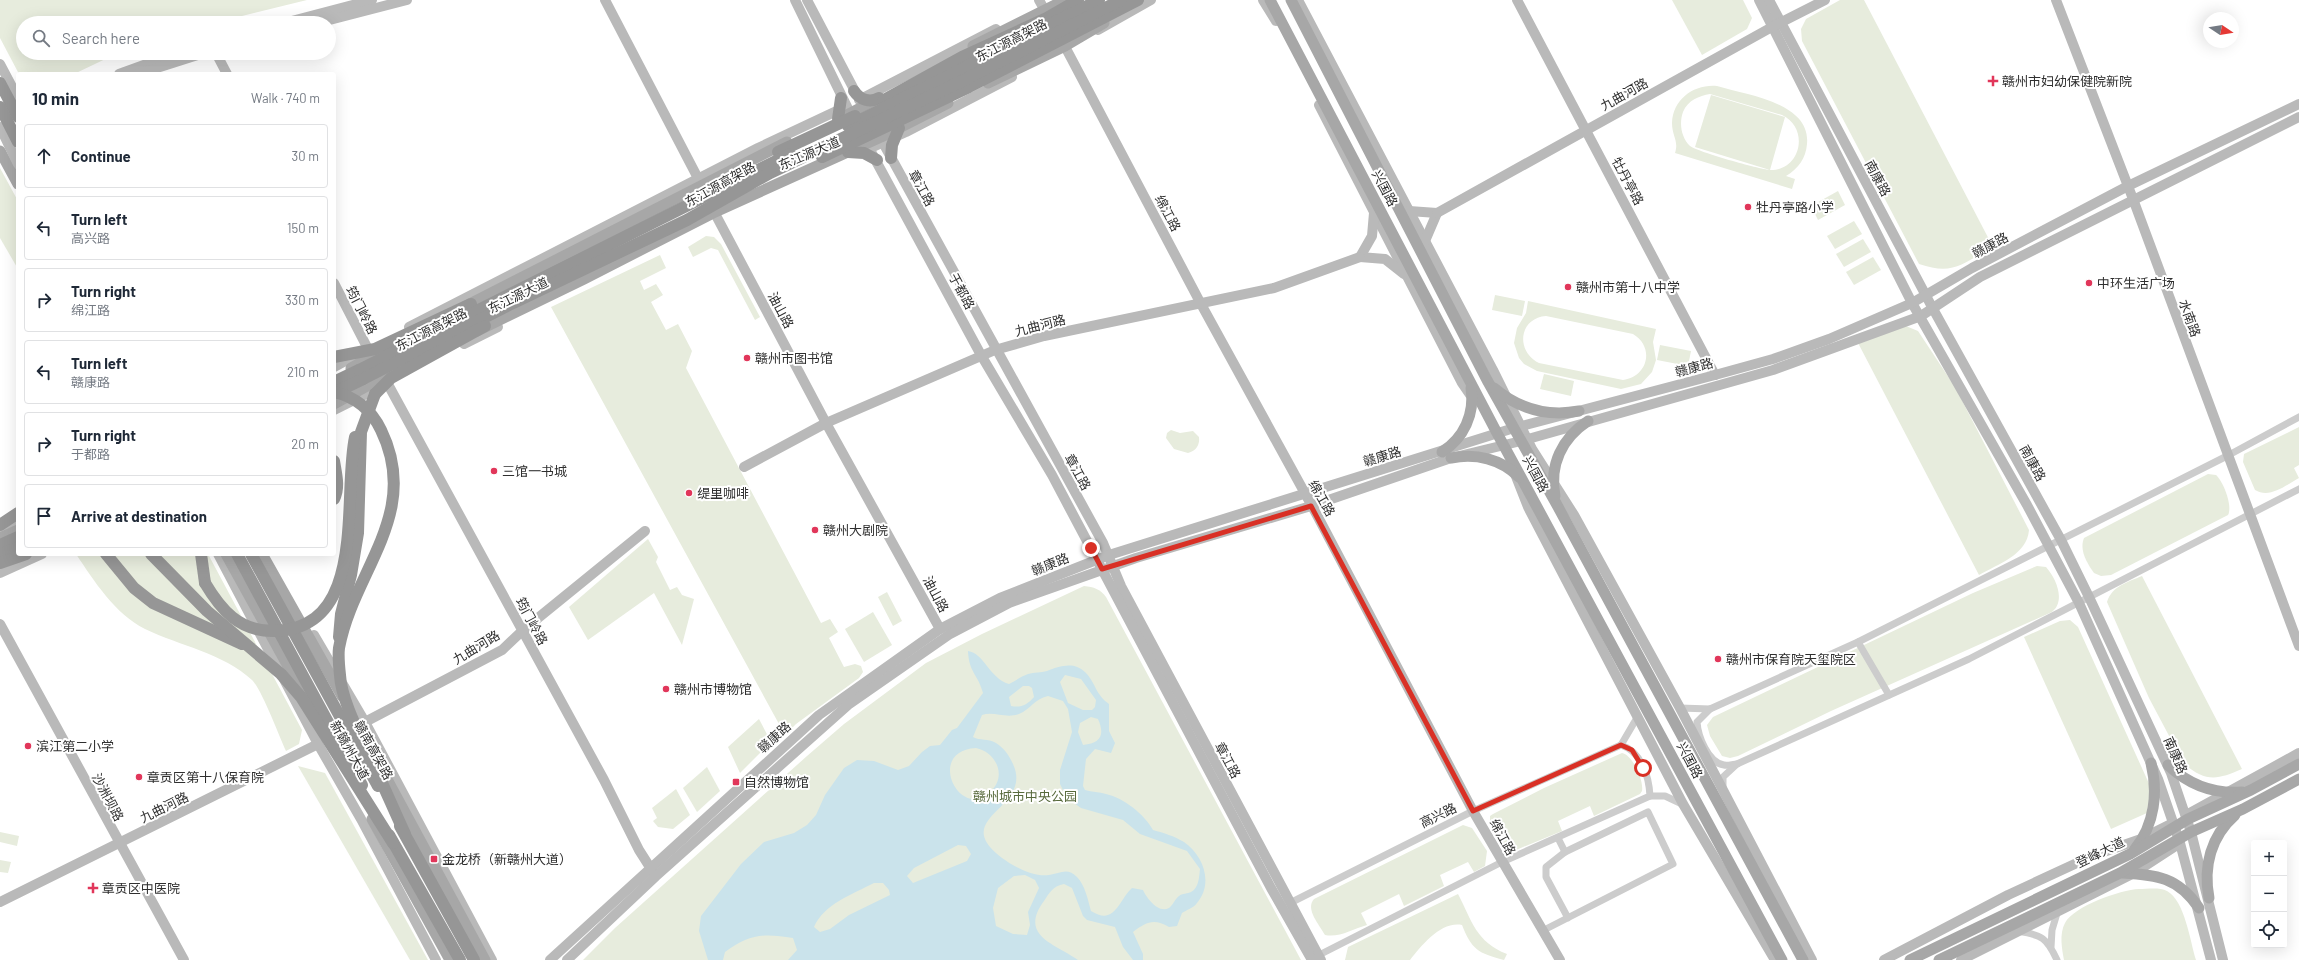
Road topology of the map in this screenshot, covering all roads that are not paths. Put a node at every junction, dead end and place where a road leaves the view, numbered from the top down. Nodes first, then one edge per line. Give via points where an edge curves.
1 (372, 0) edge
2 (407, 0) edge
3 (604, 0) edge
4 (795, 0) edge
5 (807, 0) edge
6 (1055, 0) edge
7 (1065, 0) edge
8 (1078, 0) edge
9 (1099, 0) edge
10 (1121, 0) edge
11 (1138, 0) edge
12 (1144, 0) edge
13 (1151, 0) edge
14 (1263, 0) edge
15 (1270, 0) edge
16 (1291, 0) edge
17 (1298, 0) edge
18 (1517, 0) edge
19 (1759, 0) edge
20 (1769, 0) edge
21 (1825, 0) edge
22 (2056, 0) edge
23 (1042, 6) edge
24 (311, 16) edge
25 (336, 18) edge
26 (1776, 25) junction
27 (1066, 48) junction
28 (158, 60) edge
29 (182, 60) edge
30 (220, 60) edge
31 (0, 64) edge
32 (125, 72) edge
33 (144, 72) edge
34 (226, 72) edge
35 (0, 83) edge
36 (16, 94) edge
37 (865, 98) junction
38 (2299, 104) edge
39 (0, 107) edge
40 (842, 109) junction
41 (16, 114) edge
42 (2299, 117) edge
43 (16, 119) edge
44 (0, 127) edge
45 (16, 130) edge
46 (1587, 130) junction
47 (0, 136) edge
48 (891, 136) junction
49 (16, 138) edge
50 (860, 150) junction
51 (0, 151) edge
52 (891, 158) joint
53 (16, 160) edge
54 (877, 160) joint
55 (16, 180) edge
56 (700, 183) junction
57 (2128, 186) junction
58 (2133, 199) junction
59 (679, 210) junction
60 (1409, 211) junction
61 (1374, 212) junction
62 (1437, 213) junction
63 (715, 215) junction
64 (687, 220) junction
65 (1425, 241) junction
66 (1360, 257) junction
67 (590, 261) junction
68 (1408, 277) junction
69 (336, 286) edge
70 (1926, 294) junction
71 (1912, 303) junction
72 (1201, 304) junction
73 (1932, 307) junction
74 (1921, 316) junction
75 (372, 349) junction
76 (995, 350) junction
77 (982, 355) junction
78 (336, 357) edge
79 (336, 364) edge
80 (1715, 375) junction
81 (336, 376) edge
82 (1468, 378) junction
83 (386, 380) junction
84 (1487, 380) junction
85 (336, 381) edge
86 (336, 391) edge
87 (336, 393) edge
88 (375, 394) junction
89 (1472, 398) junction
90 (1508, 399) junction
91 (336, 403) edge
92 (336, 409) edge
93 (1579, 411) junction
94 (2299, 417) edge
95 (1588, 421) junction
96 (826, 422) junction
97 (1517, 427) junction
98 (1496, 433) junction
99 (1524, 440) junction
100 (1503, 446) junction
101 (1442, 452) junction
102 (2227, 456) junction
103 (1451, 458) junction
104 (744, 466) dead end
105 (1514, 472) junction
106 (336, 473) edge
107 (1553, 482) junction
108 (2299, 489) edge
109 (1531, 493) junction
110 (336, 494) edge
111 (1304, 494) junction
112 (1557, 505) junction
113 (1311, 506) junction
114 (2250, 513) junction
115 (16, 514) edge
116 (16, 523) edge
117 (0, 525) edge
118 (0, 530) edge
119 (16, 531) edge
120 (645, 531) dead end
121 (16, 537) edge
122 (0, 538) edge
123 (2061, 540) junction
124 (0, 545) edge
125 (2048, 546) junction
126 (16, 548) edge
127 (0, 555) edge
128 (21, 556) edge
129 (38, 556) edge
130 (108, 556) edge
131 (153, 556) edge
132 (201, 556) edge
133 (219, 556) edge
134 (227, 556) edge
135 (238, 556) edge
136 (252, 556) edge
137 (263, 556) edge
138 (267, 556) edge
139 (1109, 556) junction
140 (1097, 560) junction
141 (0, 565) edge
142 (1113, 565) junction
143 (1102, 569) junction
144 (0, 573) edge
145 (1078, 578) junction
146 (1113, 591) junction
147 (2089, 597) junction
148 (2079, 603) junction
149 (0, 624) edge
150 (940, 629) junction
151 (522, 631) junction
152 (1858, 642) junction
153 (2299, 646) edge
154 (339, 648) junction
155 (257, 654) junction
156 (1889, 695) junction
157 (1680, 708) junction
158 (1710, 709) junction
159 (1638, 716) junction
160 (365, 722) junction
161 (318, 744) junction
162 (1621, 745) junction
163 (2299, 753) edge
164 (2151, 762) junction
165 (1737, 764) junction
166 (2299, 764) edge
167 (2168, 765) junction
168 (2299, 779) edge
169 (2299, 785) edge
170 (1723, 790) junction
171 (2251, 790) junction
172 (2228, 792) junction
173 (1650, 796) junction
174 (1683, 804) junction
175 (2243, 809) junction
176 (1473, 811) junction
177 (2187, 817) junction
178 (2228, 822) junction
179 (2174, 824) junction
180 (404, 834) junction
181 (2192, 834) junction
182 (1558, 838) junction
183 (2142, 840) junction
184 (2180, 841) junction
185 (393, 843) junction
186 (119, 844) junction
187 (1566, 852) junction
188 (2130, 854) junction
189 (1502, 862) junction
190 (650, 868) junction
191 (2120, 873) junction
192 (2134, 873) junction
193 (656, 876) junction
194 (2209, 898) junction
195 (0, 902) edge
196 (1290, 903) junction
197 (2199, 908) junction
198 (2058, 910) junction
199 (1568, 918) junction
200 (1544, 930) junction
201 (2018, 931) junction
202 (2051, 947) junction
203 (1317, 958) edge
204 (184, 960) edge
205 (436, 960) edge
206 (450, 960) edge
207 (460, 960) edge
208 (474, 960) edge
209 (485, 960) edge
210 (492, 960) edge
211 (550, 960) edge
212 (567, 960) edge
213 (1560, 960) edge
214 (1775, 960) edge
215 (1782, 960) edge
216 (1803, 960) edge
217 (1812, 960) edge
218 (1884, 960) edge
219 (1910, 960) edge
220 (1939, 960) edge
221 (1961, 960) edge
222 (2057, 960) edge
223 (2211, 960) edge
224 (2223, 960) edge

1 - 24 street
2 - 25 street
3 - 56 street, 油山路
4 - 40 street
5 - 37 street
6 - 23 street
7 - 23 main road, 东江源大道
8 - 59 highway, bridge via 1047,18 962,57 850,119 764,159
9 - 59 highway, 东江源高架路, bridge
10 - 64 highway, 东江源高架路, bridge via 968,78 770,172
11 - 64 highway, bridge via 969,87
12 - 27 main road, 东江源大道
13 - 27 street
14 - 61 street
15 - 82 main road, 兴国路
16 - 84 main road, 兴国路
17 - 60 street
18 - 46 street, 牡丹亭路
19 - 26 street, 南康路
20 - 26 street, 南康路
21 - 26 street, 九曲河路
22 - 57 street, 水南路
23 - 27 street, 绵江路
23 - 37 main road, 东江源大道 via 962,51
26 - 46 street, 九曲河路
26 - 70 street, 南康路
26 - 71 street, 南康路
27 - 48 main road, 东江源大道
27 - 72 street, 绵江路
28 - 32 street
29 - 33 street
30 - 34 street
31 - 36 street
35 - 41 highway
37 - 40 main road, 东江源大道
37 - 48 street
38 - 57 street, 赣康路
39 - 49 highway, bridge
40 - 50 street
40 - 56 main road, 东江源大道 via 763,153
42 - 58 street, 赣康路
43 - 44 street
44 - 53 street, bridge
45 - 47 street
46 - 62 street, 九曲河路
46 - 80 street, 牡丹亭路
48 - 50 main road, 东江源大道
48 - 52 highway
50 - 54 highway
50 - 63 main road, 东江源大道
51 - 55 main road
52 - 76 street, 章江路
54 - 77 street, 于都路
56 - 63 street, 油山路
56 - 75 street via 504,277
56 - 81 main road, 东江源大道 via 431,323
57 - 58 street, 水南路
57 - 70 street, 赣康路
58 - 73 street, 赣康路 via 1980,277
58 - 102 street, 水南路
59 - 67 highway, 东江源高架路, bridge
60 - 62 street
60 - 65 street
61 - 66 street via 1372,236
61 - 68 street
62 - 65 street
63 - 83 main road, 东江源大道
63 - 96 street, 油山路
64 - 67 highway, 东江源高架路, bridge
65 - 90 street
66 - 68 street via 1385,259
66 - 72 street, 九曲河路 via 1294,282
67 - 75 highway, bridge via 503,289
67 - 85 highway, 东江源高架路, bridge
67 - 86 highway, 东江源高架路, bridge via 513,303
67 - 88 highway, bridge via 390,378
68 - 89 street
69 - 75 street, 筠门岭路
70 - 71 street, 赣康路
70 - 73 street, 南康路
71 - 74 street, 南康路
71 - 80 street, 赣康路 via 1829,339 1773,359
72 - 76 street, 九曲河路 via 1044,336
72 - 111 street, 绵江路
73 - 74 street, 赣康路
73 - 123 street, 南康路
74 - 95 street, 赣康路 via 1773,370
74 - 125 street, 南康路
75 - 78 highway, bridge
75 - 79 highway, bridge
76 - 77 street, 九曲河路
76 - 139 street, 章江路
77 - 96 street, 九曲河路
77 - 140 street, 于都路 via 1052,475
80 - 93 street, 赣康路
82 - 89 main road
82 - 98 main road, 兴国路
83 - 91 main road, 东江源大道
83 - 92 street
83 - 151 street, 筠门岭路
84 - 90 main road
84 - 97 main road, 兴国路
87 - 154 highway, bridge via 360,402 376,419 392,459 394,485 391,513 383,538 357,594
88 - 132 highway, bridge via 360,420 350,457 346,553 337,591 325,608 304,624 294,628 262,631 247,626 235,620 216,602 205,583
88 - 154 highway, bridge via 361,432 358,533 341,614
89 - 98 street
89 - 101 main road via 1470,417 1463,430
90 - 93 main road via 1545,413
90 - 97 street
93 - 97 street, 赣康路
94 - 102 street
95 - 99 street, 赣康路
95 - 107 main road via 1575,431 1560,450
96 - 104 street, 九曲河路
96 - 150 street, 油山路
97 - 98 street, 赣康路
97 - 99 main road, 兴国路
98 - 100 main road, 兴国路
98 - 101 street, 赣康路
99 - 100 street, 赣康路
99 - 107 street
99 - 112 main road, 兴国路
100 - 103 street, 赣康路
100 - 105 street
100 - 109 main road, 兴国路
101 - 111 street, 赣康路
102 - 114 street, 水南路
102 - 123 street
103 - 105 main road via 1485,458
103 - 113 street, 赣康路
105 - 109 main road
105 - 159 street via 1528,507
106 - 110 highway
107 - 112 main road
107 - 157 street via 1574,515
108 - 114 street
109 - 215 main road, 兴国路
111 - 113 street, 绵江路
111 - 139 street, 赣康路
112 - 216 main road, 兴国路
113 - 142 street, 赣康路
113 - 176 street, 绵江路
114 - 147 street
114 - 153 street, 水南路
115 - 117 highway
116 - 118 highway
119 - 122 main road
120 - 151 street, 九曲河路
121 - 124 highway
123 - 125 street
123 - 147 street, 南康路
125 - 148 street, 南康路
125 - 152 street
126 - 127 highway
128 - 141 highway
129 - 144 street
130 - 155 highway, bridge via 129,584 153,603 235,640
131 - 155 highway, bridge via 191,596
133 - 161 street
134 - 206 main road, 新赣州大道
135 - 185 highway, 赣南高架路, bridge
136 - 180 highway, 赣南高架路, bridge
137 - 209 main road, 新赣州大道
138 - 160 street
139 - 140 street, 赣康路
139 - 142 street, 章江路
140 - 143 street, 于都路
140 - 150 street, 赣康路 via 1005,596
142 - 143 street, 赣康路
142 - 196 street, 章江路
143 - 145 street, 赣康路
143 - 146 street, 于都路
145 - 146 street via 1096,578
145 - 193 street, 赣康路 via 1009,603 950,634 848,705
146 - 203 street, 章江路 via 1271,888
147 - 148 street
147 - 167 street, 南康路
148 - 156 street via 1969,659
148 - 164 street, 南康路
149 - 186 street, 沙洲坝路
150 - 190 street, 赣康路 via 818,715
151 - 160 street, 九曲河路 via 502,650
151 - 190 street, 筠门岭路
152 - 156 street
152 - 158 street
154 - 180 highway, bridge via 340,677 352,718
155 - 185 highway, bridge via 281,674 301,697
156 - 165 street
157 - 158 street
157 - 170 street
158 - 165 street via 1697,722 1704,745 1714,761 1724,765
159 - 162 street
159 - 174 street
160 - 210 street
161 - 186 street, 九曲河路
161 - 205 street
162 - 173 street via 1632,750 1638,758 1648,778
162 - 176 street, 高兴路
163 - 172 street
164 - 179 street, 南康路
164 - 183 main road via 2155,782 2154,802
165 - 170 street via 1723,777
166 - 171 main road, 登峰大道
167 - 172 main road via 2181,777 2197,786
167 - 177 street, 南康路
168 - 175 main road, 登峰大道
169 - 178 street
170 - 217 street
171 - 172 main road
171 - 177 main road, 登峰大道
172 - 177 street
173 - 174 street via 1665,796
173 - 182 street
174 - 214 street
175 - 178 main road
175 - 181 main road, 登峰大道
176 - 189 street, 绵江路
176 - 196 street, 高兴路
177 - 179 main road, 登峰大道
177 - 181 street, 南康路
178 - 181 street
178 - 194 main road via 2209,855 2206,881
179 - 183 street
179 - 184 street, 南康路
179 - 188 main road, 登峰大道
180 - 208 highway, 赣南高架路
181 - 184 main road, 登峰大道
181 - 194 street, 南康路
182 - 187 street
182 - 189 street
183 - 188 main road
183 - 218 street via 2092,856 2008,895
184 - 191 main road, 登峰大道
184 - 192 street
184 - 197 street, 南康路
185 - 207 highway, 赣南高架路
186 - 195 street, 九曲河路
186 - 204 street, 沙洲坝路
187 - 199 street via 1546,867 1546,877
187 - 199 street via 1648,812 1673,864
188 - 219 main road, 登峰大道
189 - 200 street, 绵江路
189 - 203 street
190 - 193 street, 筠门岭路
190 - 211 street, 赣康路
191 - 192 main road
191 - 220 main road, 登峰大道
192 - 197 main road via 2156,875 2171,881 2184,890
192 - 198 street
193 - 212 street, 赣康路
194 - 224 street, 南康路
196 - 203 street, 章江路
197 - 223 street, 南康路
198 - 201 street
198 - 202 street via 2052,930
199 - 200 street
200 - 213 street, 绵江路
201 - 202 street via 2038,935
201 - 221 street
202 - 222 street

